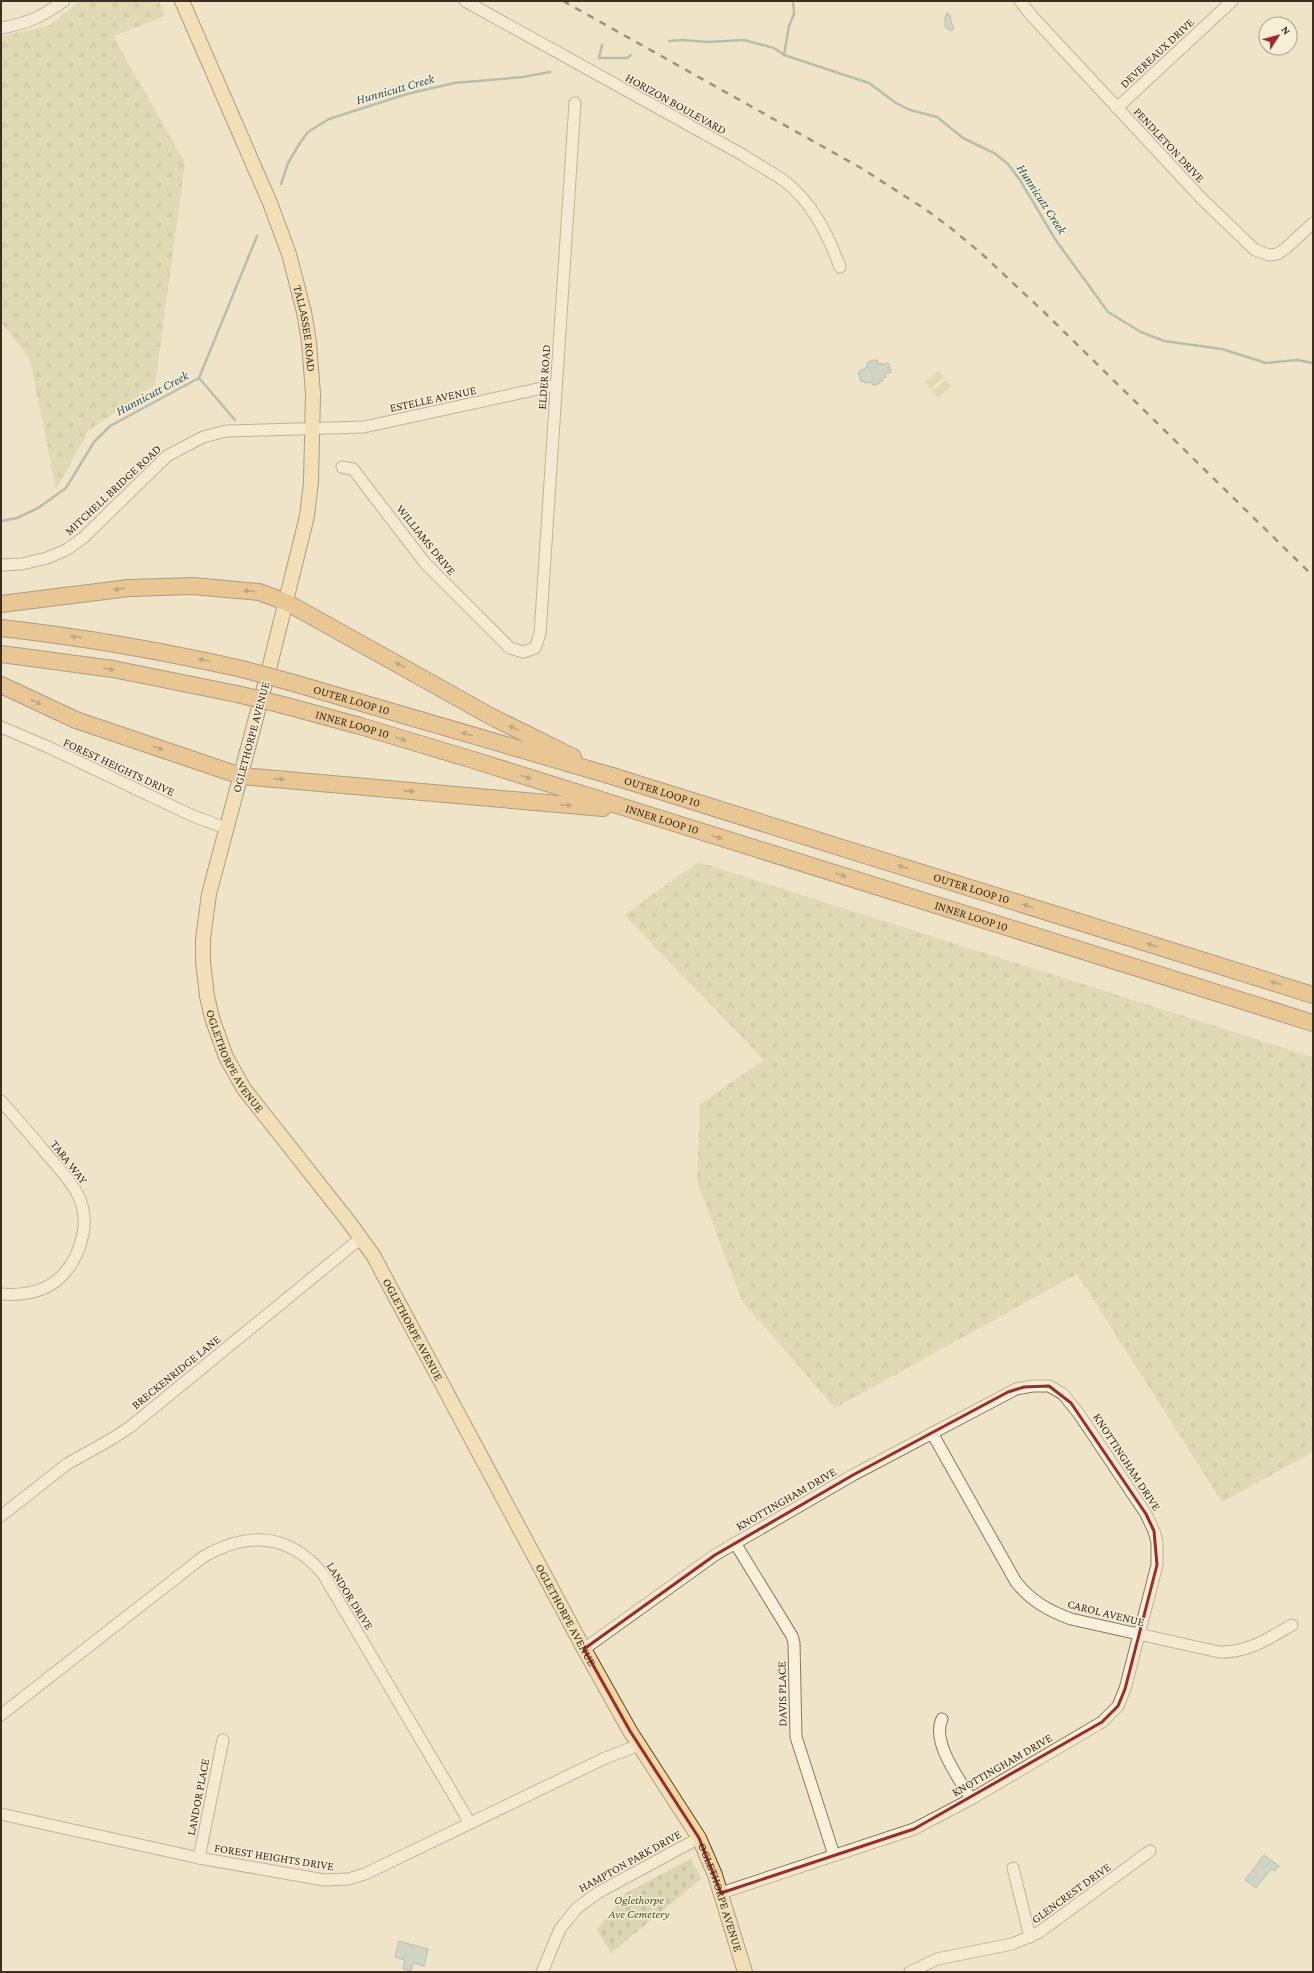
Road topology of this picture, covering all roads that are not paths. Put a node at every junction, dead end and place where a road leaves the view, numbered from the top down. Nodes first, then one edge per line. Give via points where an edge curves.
1 (64, 1) edge
2 (182, 1) edge
3 (464, 1) edge
4 (1020, 1) edge
5 (1232, 1) edge
6 (1, 28) edge
7 (575, 103) dead end
8 (1117, 108) junction
9 (1313, 223) edge
10 (840, 267) dead end
11 (556, 385) junction
12 (313, 430) junction
13 (342, 467) dead end
14 (1, 565) edge
15 (286, 602) junction
16 (1, 604) edge
17 (1, 628) edge
18 (532, 650) joint
19 (1, 654) edge
20 (268, 673) joint
21 (1, 685) edge
22 (1, 727) edge
23 (241, 776) junction
24 (612, 776) junction
25 (632, 811) junction
26 (226, 828) junction
27 (1313, 995) edge
28 (1313, 1023) edge
29 (1, 1101) edge
30 (361, 1238) junction
31 (1, 1294) edge
32 (932, 1433) junction
33 (1, 1516) edge
34 (735, 1543) junction
35 (1292, 1626) dead end
36 (1139, 1634) junction
37 (584, 1649) junction
38 (1, 1715) edge
39 (942, 1719) dead end
40 (223, 1740) dead end
41 (639, 1745) junction
42 (971, 1799) junction
43 (1, 1814) edge
44 (470, 1823) junction
45 (699, 1838) junction
46 (1150, 1851) dead end
47 (834, 1855) junction
48 (199, 1858) junction
49 (1013, 1868) dead end
50 (722, 1893) junction
51 (1030, 1937) junction
52 (542, 1972) edge
53 (745, 1972) edge
54 (910, 1972) edge

1 - 6 street via 36,19
2 - 12 main road, TALLASSEE ROAD via 270,203 289,254 309,342
3 - 10 street, HORIZON BOULEVARD via 784,181 808,206 829,236
4 - 8 street, PENDLETON DRIVE
5 - 8 street, DEVEREAUX DRIVE
7 - 11 street, ELDER ROAD
8 - 9 street, PENDLETON DRIVE via 1202,199 1255,250 1269,255 1277,254
11 - 12 street, ESTELLE AVENUE via 364,427
11 - 18 street, ELDER ROAD via 540,634 538,644
12 - 14 street, MITCHELL BRIDGE ROAD via 226,431 203,437 167,456 83,538 66,550 22,564
12 - 15 main road, TALLASSEE ROAD via 307,516
13 - 18 street, WILLIAMS DRIVE via 356,473 425,563 505,642 516,651
15 -> 16 highway via 259,592 193,586 129,588
15 - 20 main road, TALLASSEE ROAD
24 -> 15 highway via 492,717
24 -> 17 highway, OUTER LOOP 10, bridge via 242,669 103,641
19 -> 25 highway, INNER LOOP 10, bridge via 113,669 237,694 360,726
20 - 23 main road, OGLETHORPE AVENUE
21 -> 23 highway via 76,720
22 - 26 street, FOREST HEIGHTS DRIVE via 193,816
23 -> 25 highway
23 - 26 main road, OGLETHORPE AVENUE
27 -> 24 highway, OUTER LOOP 10
25 -> 28 highway, INNER LOOP 10
26 - 30 main road, OGLETHORPE AVENUE via 209,894 203,939 205,979 212,1018 226,1057 244,1089
29 - 31 street, TARA WAY via 75,1188 85,1216 78,1252 65,1273 36,1292
30 - 33 street, BRECKENRIDGE LANE via 130,1427 66,1464
30 - 37 main road, OGLETHORPE AVENUE via 373,1255
32 - 34 street, KNOTTINGHAM DRIVE
32 - 36 street, CAROL AVENUE via 1009,1571 1030,1597 1055,1613 1071,1619
32 - 36 street, KNOTTINGHAM DRIVE via 1016,1389 1049,1386 1063,1394 1141,1507 1154,1531 1157,1565
34 - 37 street, KNOTTINGHAM DRIVE via 698,1566
34 - 47 street, DAVIS PLACE via 792,1636 796,1737
35 - 36 street, CAROL AVENUE via 1252,1646 1228,1652
36 - 42 street, KNOTTINGHAM DRIVE via 1125,1689 1111,1714 1102,1722
37 - 41 main road, OGLETHORPE AVENUE
38 - 44 street, LANDOR DRIVE via 203,1557 232,1543 259,1539 275,1541 296,1550 311,1561 322,1574
39 - 42 street via 938,1730 942,1746
40 - 48 street, LANDOR PLACE
41 - 44 street, FOREST HEIGHTS DRIVE via 616,1753
41 - 45 main road, OGLETHORPE AVENUE
42 - 47 street, KNOTTINGHAM DRIVE via 914,1829
43 - 48 street, FOREST HEIGHTS DRIVE
44 - 48 street, FOREST HEIGHTS DRIVE via 365,1874 336,1880
45 - 50 main road, OGLETHORPE AVENUE
45 - 52 street, HAMPTON PARK DRIVE via 599,1892 577,1908 560,1929
46 - 51 street, GLENCREST DRIVE via 1050,1926
47 - 50 street, KNOTTINGHAM DRIVE
49 - 51 street
50 - 53 main road, OGLETHORPE AVENUE
51 - 54 street, GLENCREST DRIVE via 1001,1947 937,1959

